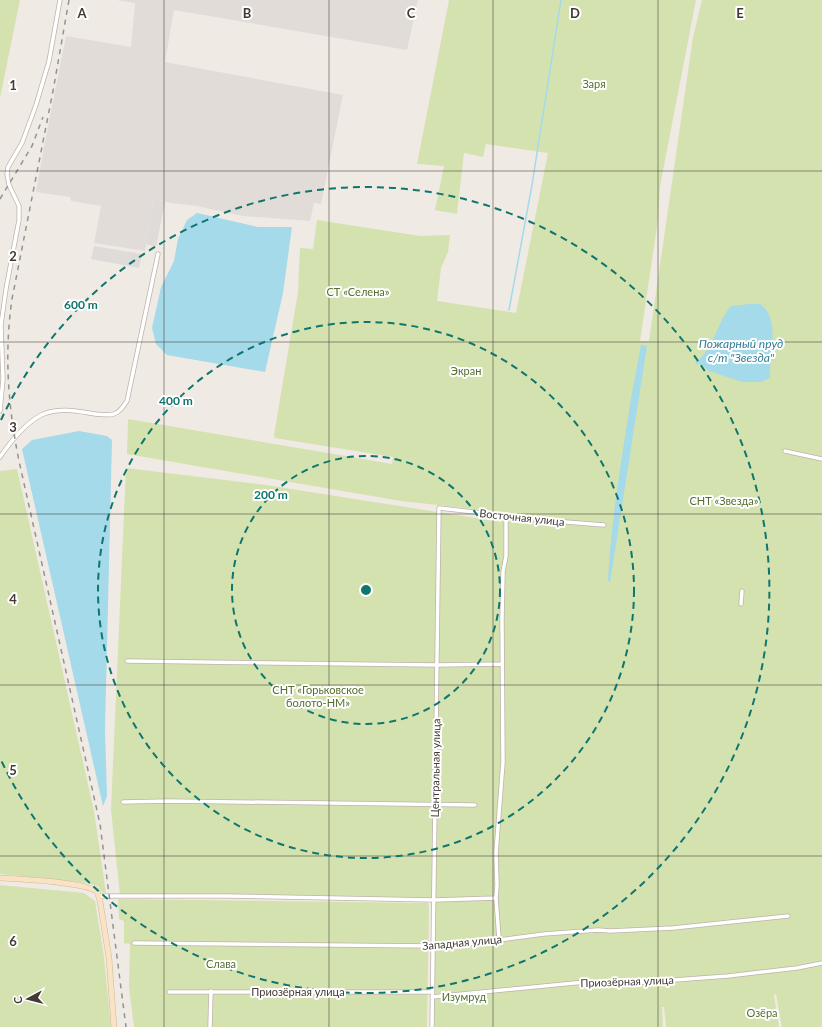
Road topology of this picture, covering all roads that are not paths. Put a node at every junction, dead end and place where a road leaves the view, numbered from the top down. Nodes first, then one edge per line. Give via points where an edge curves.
1 (60, 0) edge
2 (158, 254) dead end
3 (0, 411) edge
4 (0, 448) edge
5 (785, 451) dead end
6 (3, 453) junction
7 (0, 457) edge
8 (822, 458) edge
9 (439, 508) joint
10 (506, 516) junction
11 (604, 525) dead end
12 (742, 591) dead end
13 (741, 604) dead end
14 (127, 661) dead end
15 (501, 664) junction
16 (437, 665) junction
17 (122, 802) dead end
18 (475, 805) dead end
19 (435, 806) junction
20 (0, 878) edge
21 (99, 896) junction
22 (496, 898) junction
23 (434, 900) junction
24 (788, 916) dead end
25 (499, 939) junction
26 (134, 943) dead end
27 (433, 946) junction
28 (822, 963) edge
29 (211, 991) junction
30 (169, 992) dead end
31 (432, 992) junction
32 (432, 996) junction
33 (114, 1027) edge
34 (210, 1027) edge
35 (432, 1027) edge

1 - 3 street via 49,60 36,105 22,143 8,167 9,185 19,206 19,220 1,325 3,378
2 - 6 street via 127,401 122,409 106,415 62,410 39,416 11,441
4 - 6 street
5 - 8 street
6 - 7 street
9 - 10 street, Восточная улица
9 - 16 street, Центральная улица
10 - 11 street, Восточная улица
10 - 15 street
12 - 13 street
14 - 16 street
15 - 16 street
15 - 22 street via 503,755 496,853
16 - 19 street, Центральная улица
17 - 19 street
18 - 19 street
19 - 23 street, Центральная улица
20 - 21 street via 90,887 97,891
21 - 23 street
21 - 33 street via 109,958
22 - 23 street
22 - 25 street
23 - 27 street, Центральная улица
24 - 25 street, Западная улица via 673,928 598,930
25 - 27 street, Западная улица
26 - 27 street, Западная улица
27 - 31 street, Центральная улица
28 - 32 street, Приозёрная улица via 728,976 634,983 585,982
29 - 30 street, Приозёрная улица
29 - 31 street, Приозёрная улица
29 - 34 street
31 - 32 street, Центральная улица
32 - 35 street, Центральная улица

